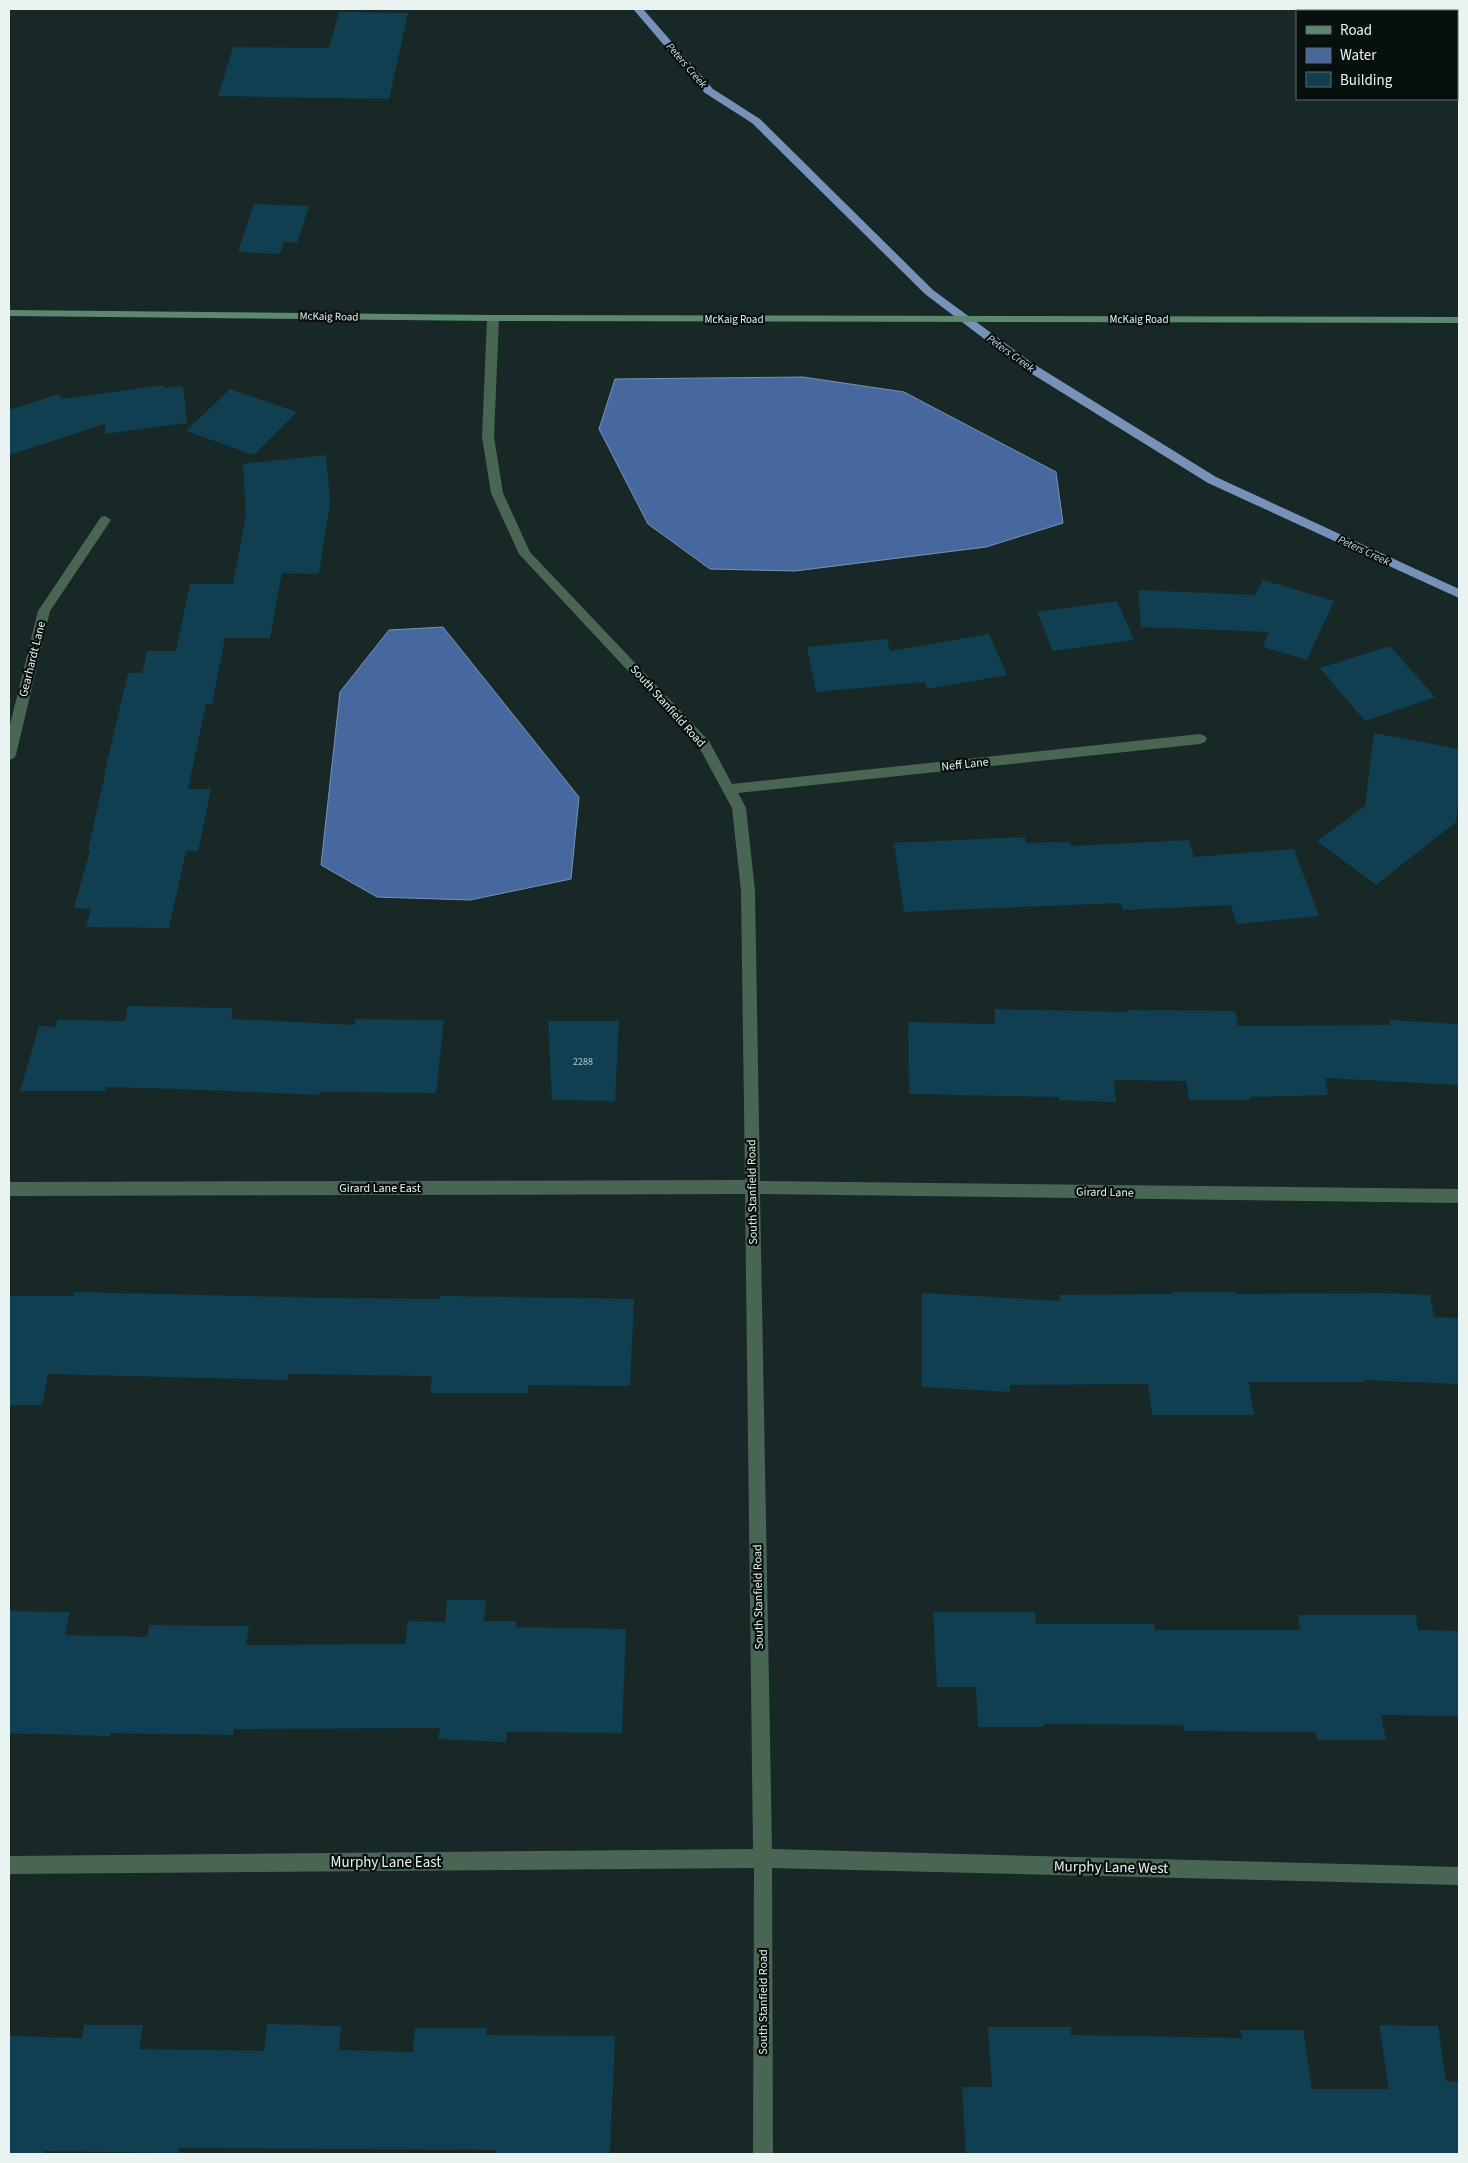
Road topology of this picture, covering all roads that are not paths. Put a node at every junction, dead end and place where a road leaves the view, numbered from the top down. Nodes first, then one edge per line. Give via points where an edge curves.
1 (9, 313) edge
2 (493, 318) junction
3 (1459, 320) edge
4 (105, 520) dead end
5 (1200, 739) dead end
6 (9, 755) edge
7 (728, 789) junction
8 (752, 1187) junction
9 (9, 1189) edge
10 (1459, 1196) edge
11 (763, 1858) junction
12 (9, 1865) edge
13 (1459, 1876) edge
14 (763, 2154) edge

1 - 2 street, McKaig Road
2 - 3 street, McKaig Road
2 - 7 street, South Stanfield Road via 488,437 497,494 525,554 704,744
4 - 6 street, Gearhardt Lane via 44,611
5 - 7 street, Neff Lane
7 - 8 street, South Stanfield Road via 739,808 748,891
8 - 9 street, Girard Lane East
8 - 10 street, Girard Lane
8 - 11 street, South Stanfield Road
11 - 12 street, Murphy Lane East
11 - 13 street, Murphy Lane West
11 - 14 street, South Stanfield Road

